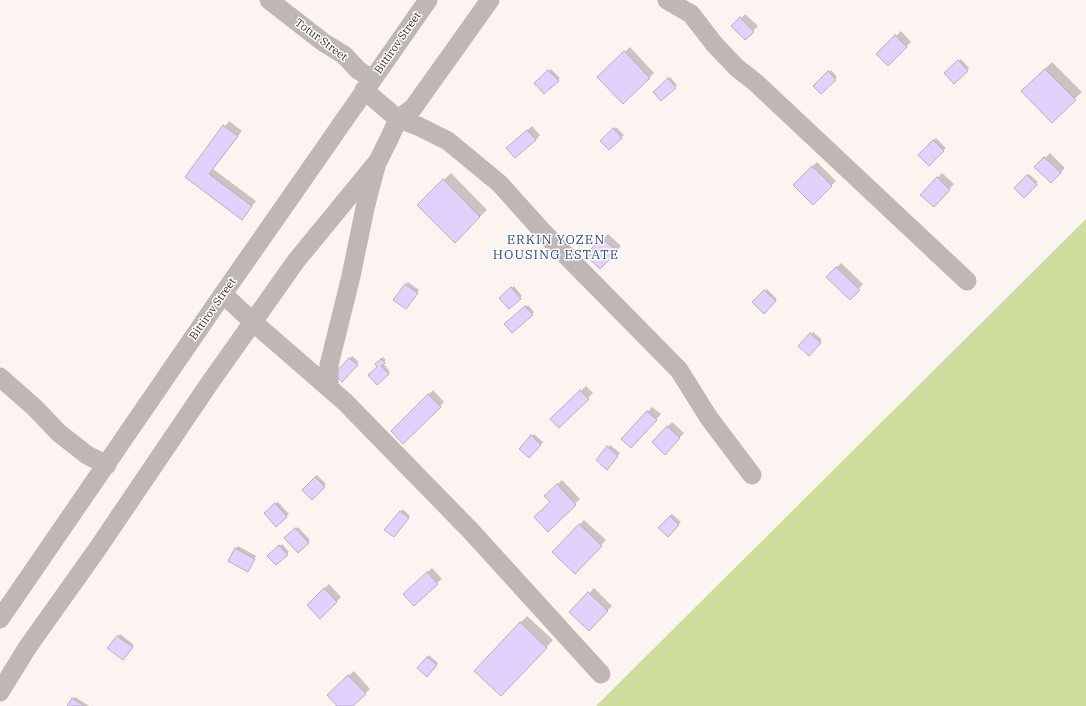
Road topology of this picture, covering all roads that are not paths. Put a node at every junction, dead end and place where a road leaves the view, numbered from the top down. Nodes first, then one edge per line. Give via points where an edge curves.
1 (269, 0) edge
2 (428, 0) edge
3 (490, 0) edge
4 (667, 0) edge
5 (368, 85) junction
6 (398, 118) junction
7 (378, 161) junction
8 (967, 281) dead end
9 (223, 294) junction
10 (253, 322) junction
11 (0, 377) edge
12 (329, 387) junction
13 (106, 465) junction
14 (752, 475) dead end
15 (0, 619) edge
16 (601, 674) dead end
17 (0, 692) edge

1 - 5 street, Totur Street via 344,55
2 - 5 street, Bittirov Street
3 - 6 street via 413,108
4 - 8 street via 691,14 737,68
5 - 6 street, Totur Street
5 - 9 street, Bittirov Street
6 - 7 street
6 - 14 street, Totur Street via 448,141 500,184 542,232 679,370 709,418
7 - 10 street via 296,261
7 - 12 street via 330,365
9 - 10 street
9 - 13 street, Bittirov Street
10 - 12 street
10 - 17 street
11 - 13 street via 59,433 87,455
12 - 16 street via 470,530
13 - 15 street, Bittirov Street

